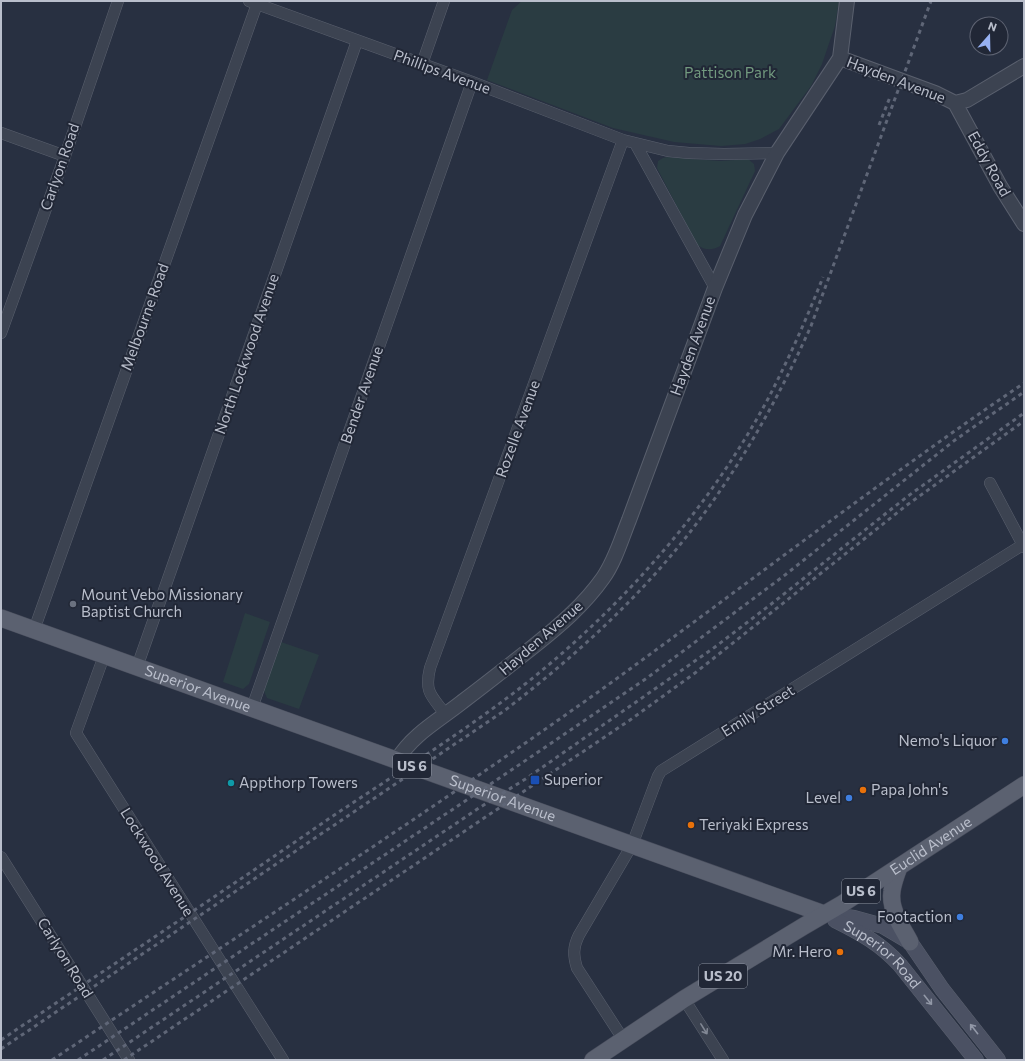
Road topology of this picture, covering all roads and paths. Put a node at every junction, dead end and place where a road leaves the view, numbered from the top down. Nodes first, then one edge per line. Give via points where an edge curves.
1 (118, 1) edge
2 (444, 1) edge
3 (848, 1) edge
4 (253, 2) edge
5 (357, 40) junction
6 (840, 58) junction
7 (422, 64) junction
8 (1024, 66) edge
9 (472, 82) junction
10 (955, 103) junction
11 (1, 133) edge
12 (623, 140) junction
13 (635, 143) junction
14 (777, 152) junction
15 (65, 156) junction
16 (1024, 224) edge
17 (715, 288) junction
18 (1, 333) edge
19 (990, 484) dead end
20 (1024, 546) edge
21 (1, 618) edge
22 (34, 630) junction
23 (104, 656) junction
24 (137, 667) junction
25 (252, 708) junction
26 (446, 714) junction
27 (397, 760) junction
28 (1024, 784) edge
29 (632, 845) junction
30 (1, 857) edge
31 (898, 867) junction
32 (824, 914) junction
33 (910, 942) junction
34 (684, 999) junction
35 (624, 1039) junction
36 (129, 1060) edge
37 (283, 1060) edge
38 (593, 1060) edge
39 (723, 1060) edge
40 (976, 1060) edge
41 (998, 1060) edge

1 - 15 street, Carlyon Road
2 - 7 street
3 - 6 street
4 - 5 street, Phillips Avenue
4 - 22 street, Melbourne Road
5 - 7 street, Phillips Avenue
5 - 24 street, North Lockwood Avenue
6 - 10 street, Hayden Avenue via 935,92
6 - 14 street, Hayden Avenue
7 - 9 street, Phillips Avenue
8 - 10 street, Hayden Avenue via 967,100
9 - 12 street, Phillips Avenue
9 - 25 street, Bender Avenue
10 - 16 street, Eddy Road via 1000,186
11 - 15 street
12 - 13 street, Phillips Avenue
12 - 26 street, Rozelle Avenue via 430,668 428,687
13 - 14 street, Phillips Avenue via 668,151 702,154
13 - 17 street
14 - 17 street, Hayden Avenue via 745,215
15 - 18 street, Carlyon Road
17 - 26 street, Hayden Avenue via 616,554 603,578 563,623
19 - 20 street
20 - 29 street, Emily Street via 661,771
21 - 22 main road, Superior Avenue / US 6
22 - 23 main road, Superior Avenue / US 6
23 - 24 main road, Superior Avenue / US 6
23 - 37 street, Lockwood Avenue via 76,733
24 - 25 main road, Superior Avenue / US 6
25 - 27 main road, Superior Avenue / US 6
26 - 27 street, Hayden Avenue via 418,734
27 - 29 main road, Superior Avenue / US 6
28 - 31 main road, Euclid Avenue / US 6
29 - 32 main road, Superior Avenue / US 6
29 - 35 street, Emily Street via 579,935 573,950 577,968
30 - 36 street, Carlyon Road
31 - 32 main road, Euclid Avenue / US 6
31 - 33 main road via 891,897 895,914
32 - 33 main road, Superior Road via 883,926
32 - 34 main road, Euclid Avenue / US 20
32 -> 40 main road, Superior Road via 857,931 888,952
41 -> 33 main road, Superior Road via 942,989
34 - 35 main road, Euclid Avenue / US 20
34 -> 39 street
35 - 38 main road, Euclid Avenue / US 20

